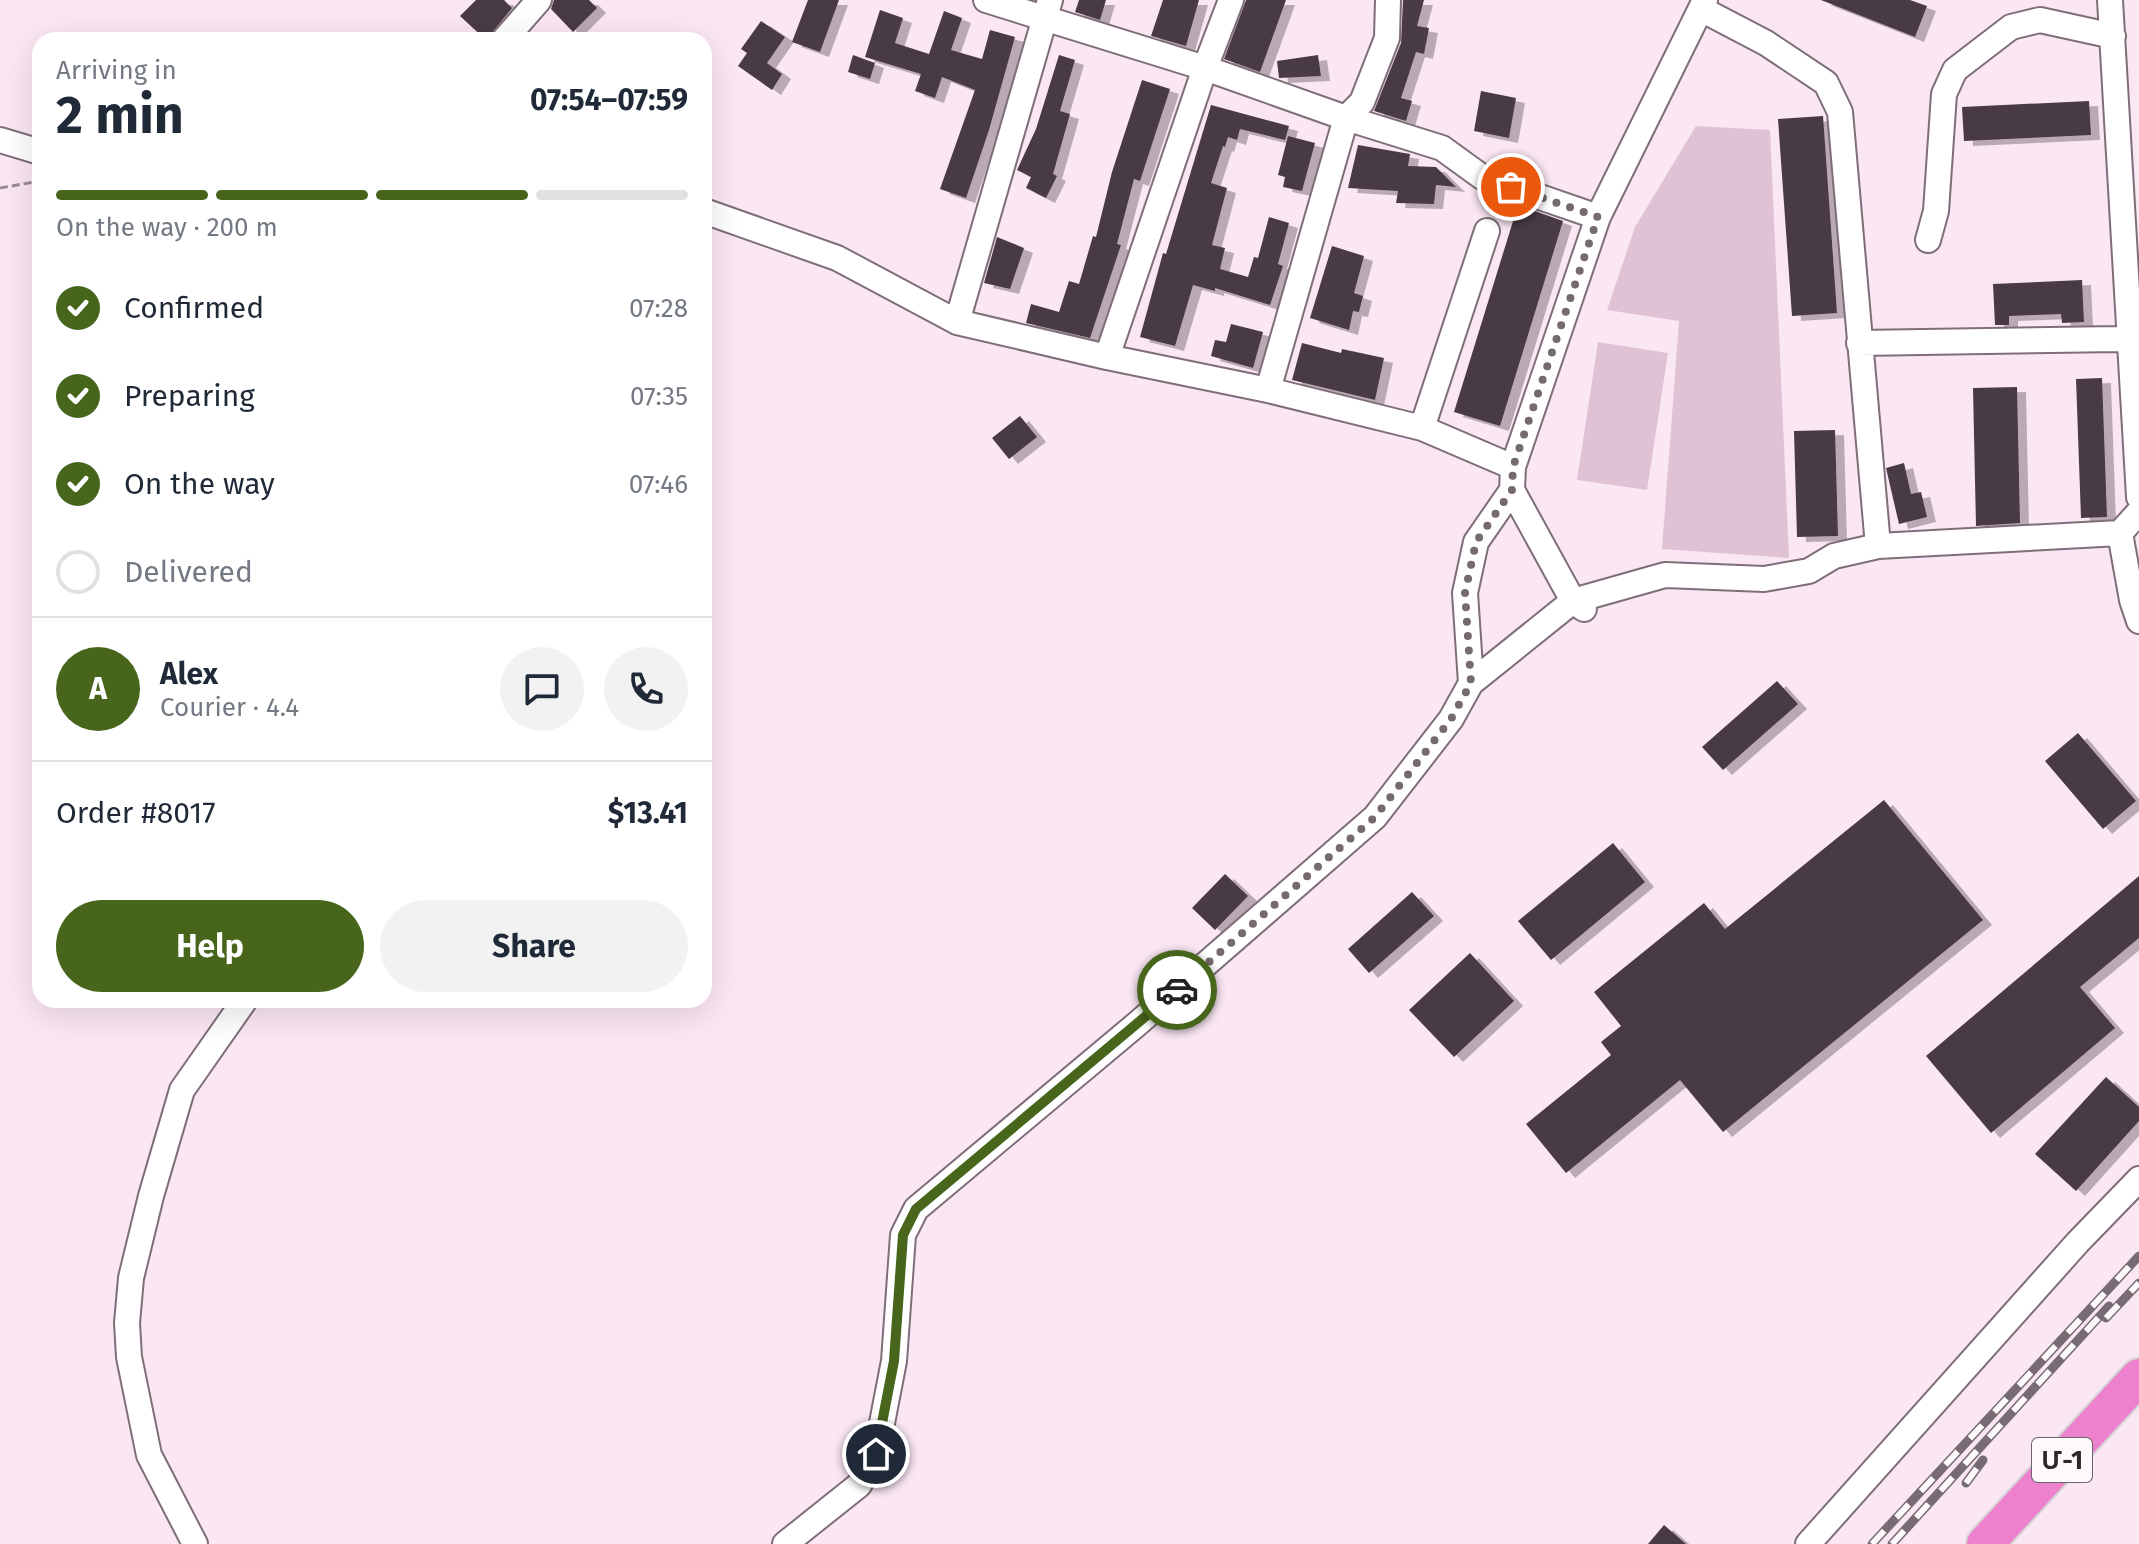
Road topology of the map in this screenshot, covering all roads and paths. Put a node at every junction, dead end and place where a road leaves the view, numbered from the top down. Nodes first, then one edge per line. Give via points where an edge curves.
1 (539, 0) edge
2 (986, 0) edge
3 (1231, 0) edge
4 (1388, 0) edge
5 (2110, 0) edge
6 (1704, 5) edge
7 (1047, 10) edge
8 (511, 32) edge
9 (2113, 36) junction
10 (1205, 68) junction
11 (1346, 118) junction
12 (0, 140) edge
13 (32, 150) edge
14 (32, 182) edge
15 (0, 188) edge
16 (712, 214) edge
17 (1598, 217) junction
18 (1487, 231) dead end
19 (1928, 240) dead end
20 (957, 322) junction
21 (1859, 343) junction
22 (2135, 345) edge
23 (1107, 357) junction
24 (1268, 390) junction
25 (1422, 428) junction
26 (1512, 479) junction
27 (2139, 497) edge
28 (2139, 512) edge
29 (2120, 533) junction
30 (1878, 546) junction
31 (1579, 606) junction
32 (2139, 621) edge
33 (1471, 683) junction
34 (239, 1008) edge
35 (2139, 1179) edge
36 (2139, 1377) edge
37 (195, 1544) edge
38 (785, 1544) edge
39 (1808, 1544) edge
40 (1985, 1544) edge

1 - 8 street
2 - 7 street
3 - 10 street
4 - 11 street via 1387,38 1362,102
5 - 9 street
6 - 17 street
6 - 21 street via 1826,83 1840,112
7 - 10 street
7 - 20 street
9 - 19 street via 2040,20 2011,27 1955,70 1944,94 1936,211
9 - 22 street
10 - 11 street
10 - 23 street
11 - 17 street via 1442,148 1482,177
11 - 24 street
12 - 13 street
14 - 15 path
16 - 20 street via 837,258
17 - 26 street
18 - 25 street
20 - 23 street
21 - 22 street via 2119,339
21 - 30 street
22 - 27 street
23 - 24 street
24 - 25 street
25 - 26 street
26 - 31 street
26 - 33 street via 1476,542 1465,593
28 - 29 street
29 - 30 street
29 - 32 street
30 - 31 street via 1834,556 1809,571 1764,579 1665,575
31 - 33 street
33 - 38 street via 1451,719 1375,817 916,1209 903,1235 894,1361 876,1454 859,1485
34 - 37 street via 182,1090 135,1264 127,1323 149,1455
35 - 39 street
36 - 40 highway, Մ-1

